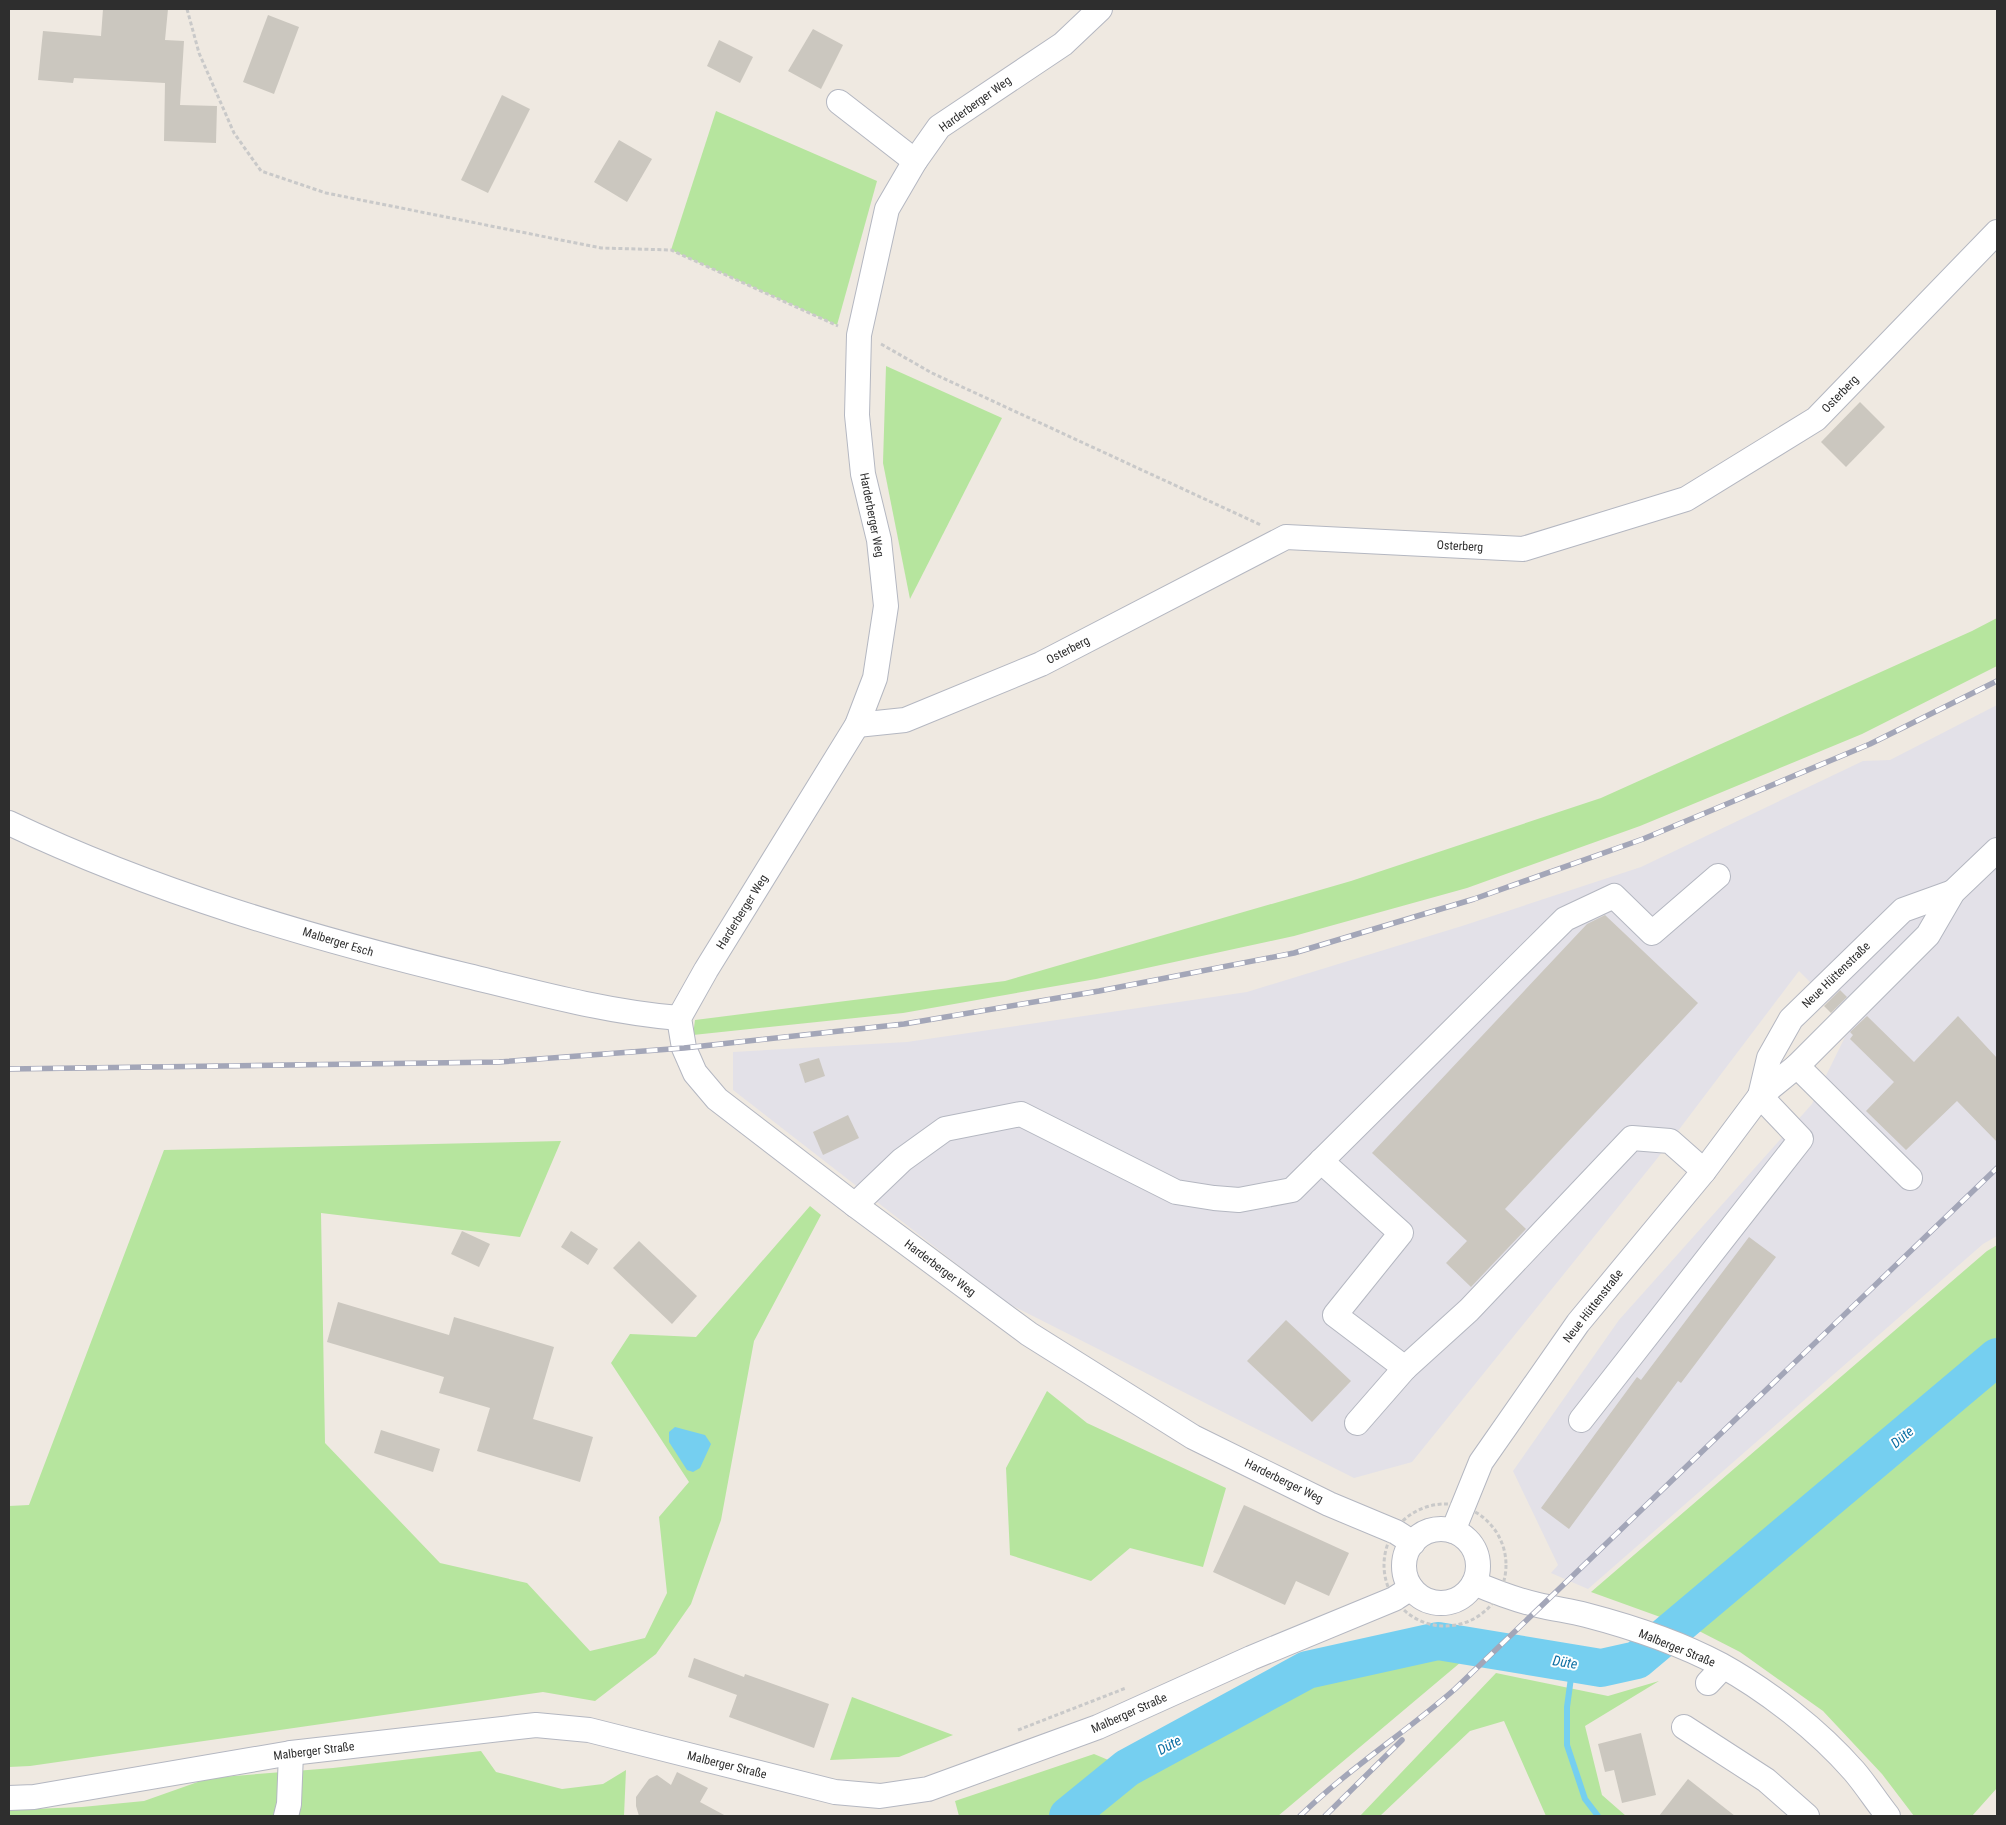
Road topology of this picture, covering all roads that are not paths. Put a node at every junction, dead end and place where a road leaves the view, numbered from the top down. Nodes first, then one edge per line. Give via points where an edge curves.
1 (1100, 9) edge
2 (839, 102) dead end
3 (915, 161) junction
4 (1997, 232) edge
5 (857, 725) junction
6 (9, 823) edge
7 (1997, 850) edge
8 (1718, 876) dead end
9 (1954, 892) junction
10 (679, 1018) junction
11 (1797, 1066) junction
12 (1760, 1096) junction
13 (1321, 1161) junction
14 (1704, 1171) junction
15 (1910, 1178) dead end
16 (855, 1205) junction
17 (1405, 1368) junction
18 (1581, 1420) dead end
19 (1357, 1423) dead end
20 (1453, 1531) junction
21 (1404, 1538) junction
22 (1474, 1583) junction
23 (1402, 1594) junction
24 (1684, 1727) dead end
25 (290, 1753) junction
26 (9, 1798) edge
27 (286, 1816) edge
28 (1807, 1816) edge
29 (1888, 1816) edge

1 - 3 street, Harderberger Weg via 1064,44 939,127
2 - 3 street
3 - 5 street, Harderberger Weg via 887,209 873,338 857,415 863,474 878,540 886,606 875,678
4 - 5 street, Osterberg via 1816,419 1686,499 1523,549 1286,537 1041,664 905,720
5 - 10 street, Harderberger Weg
6 - 10 street, Malberger Esch via 56,846 196,899 380,955 585,1005
7 - 9 street, Neue Hüttenstraße
8 - 13 street via 1652,933 1614,896 1565,919
9 - 11 street, Neue Hüttenstraße via 1928,935
9 - 12 street, Neue Hüttenstraße via 1904,910 1791,1019 1770,1058
10 - 16 street, Harderberger Weg via 684,1048 695,1073 717,1098
11 - 12 street, Neue Hüttenstraße
11 - 15 street
12 - 14 street, Neue Hüttenstraße
12 - 18 street via 1801,1140
13 - 16 street via 1292,1190 1239,1200 1214,1198 1176,1192 1021,1114 945,1129 902,1160
13 - 17 street via 1401,1233 1335,1315
14 - 17 street via 1670,1141 1632,1138 1469,1310
14 - 20 street, Neue Hüttenstraße via 1578,1323 1481,1462
16 - 21 street, Harderberger Weg via 1029,1334 1193,1437
17 - 19 street
20 - 21 street via 1432,1530
20 - 22 street via 1474,1548 1478,1572
21 - 23 street via 1407,1554
22 - 23 street via 1456,1600 1444,1603
22 - 29 street, Malberger Straße via 1500,1594 1586,1615 1686,1649 1716,1675 1770,1697 1808,1727 1853,1771
23 - 25 street, Malberger Straße via 1098,1728 928,1789 880,1796 835,1792 589,1730 536,1725
24 - 28 street via 1766,1780
25 - 26 street, Malberger Straße via 34,1797
25 - 27 street

